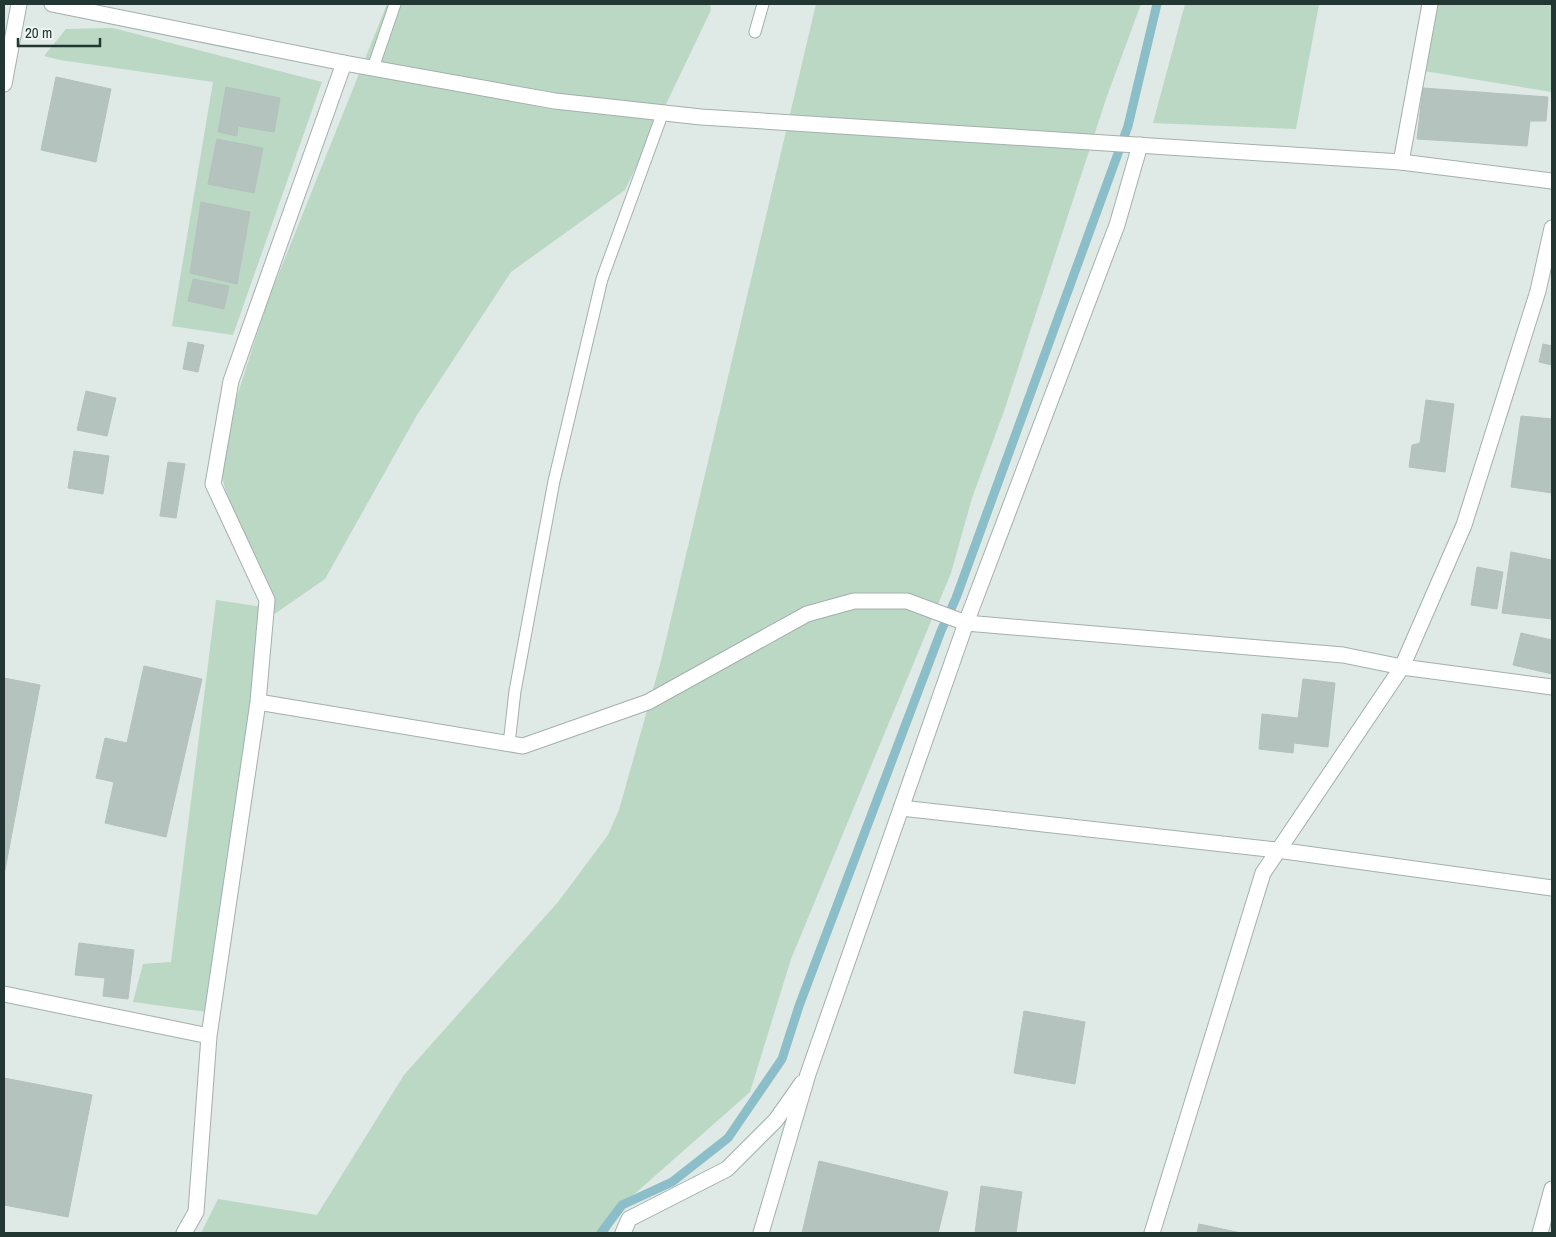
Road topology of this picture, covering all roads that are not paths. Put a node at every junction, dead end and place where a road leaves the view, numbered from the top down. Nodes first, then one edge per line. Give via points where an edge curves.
1 (19, 4) edge
2 (52, 4) edge
3 (395, 4) edge
4 (763, 4) edge
5 (1430, 4) edge
6 (112, 10) edge
7 (755, 32) dead end
8 (344, 63) junction
9 (373, 68) junction
10 (4, 84) edge
11 (663, 112) junction
12 (1139, 145) junction
13 (1401, 162) junction
14 (1552, 181) edge
15 (1552, 228) edge
16 (966, 623) junction
17 (1402, 666) junction
18 (1552, 687) edge
19 (258, 702) junction
20 (509, 744) junction
21 (901, 808) junction
22 (1277, 850) junction
23 (1552, 888) edge
24 (4, 994) edge
25 (208, 1036) junction
26 (808, 1074) junction
27 (1552, 1189) edge
28 (184, 1233) edge
29 (622, 1233) edge
30 (762, 1233) edge
31 (1152, 1233) edge
32 (1540, 1233) edge

1 - 10 street
2 - 6 street
3 - 9 lane
4 - 7 lane
5 - 13 street
6 - 8 street
8 - 9 street
8 - 19 street via 231,381 213,484 267,600
9 - 11 street via 555,101
11 - 12 street
11 - 20 lane via 599,289 554,481 515,691
12 - 13 street
12 - 16 street via 1117,225
13 - 14 street
15 - 17 street via 1538,290 1464,525
16 - 17 street via 1343,655
16 - 20 street via 907,601 854,602 807,614 648,702 523,746
16 - 21 street
17 - 18 street
17 - 22 street
19 - 20 street
19 - 25 street
21 - 22 street
21 - 26 street
22 - 23 street
22 - 31 street via 1263,872
24 - 25 street
25 - 28 street via 196,1212
26 - 29 street via 776,1120 727,1169 630,1219
26 - 30 street
27 - 32 street

